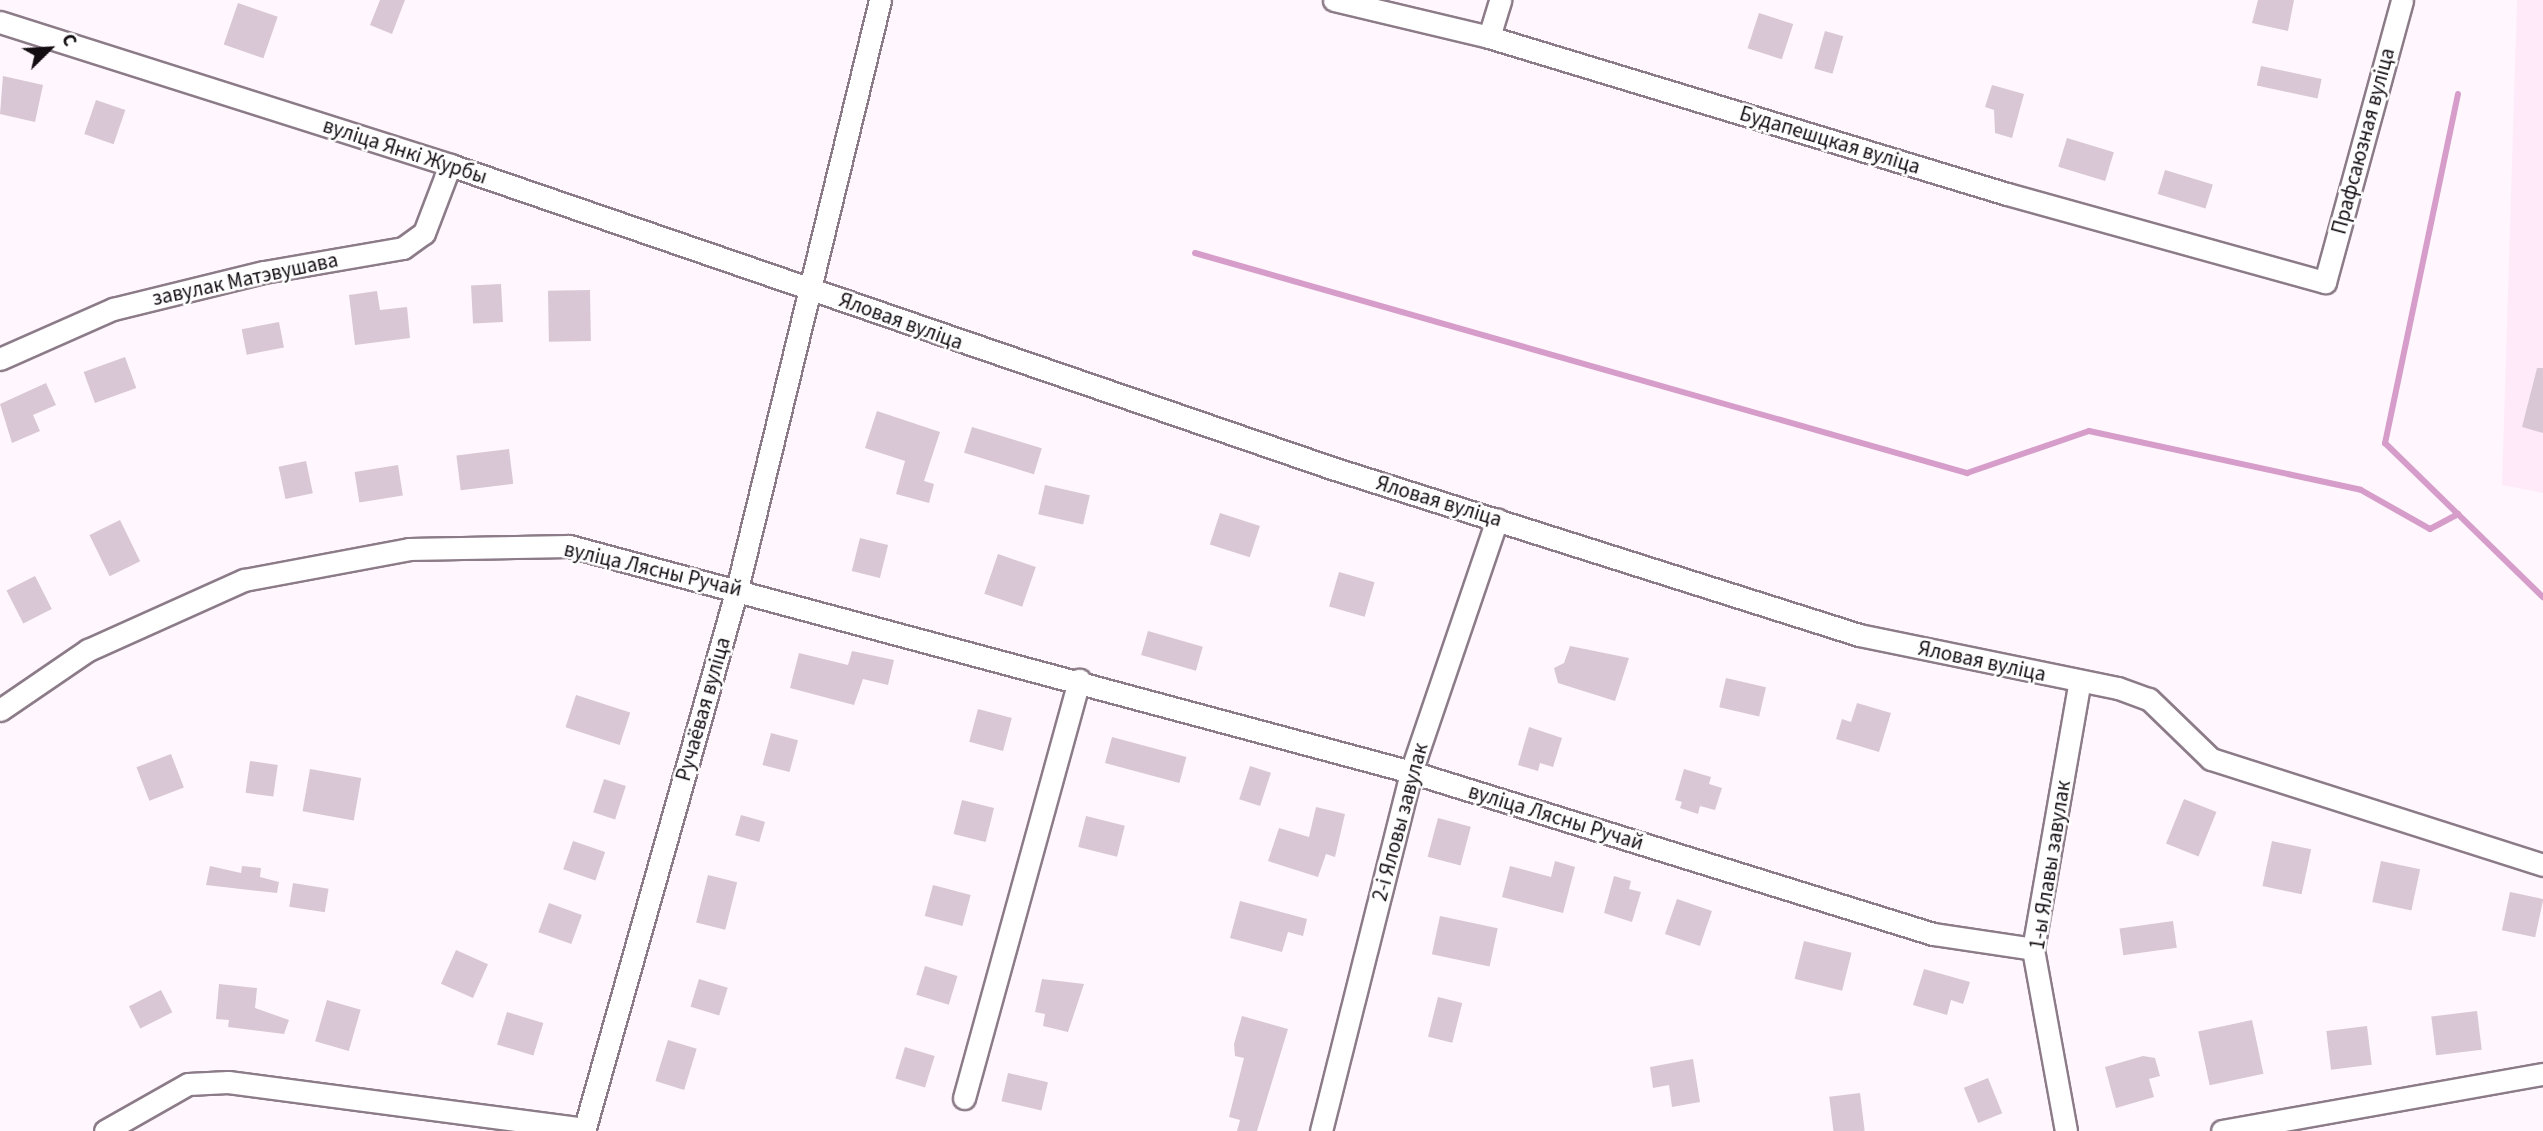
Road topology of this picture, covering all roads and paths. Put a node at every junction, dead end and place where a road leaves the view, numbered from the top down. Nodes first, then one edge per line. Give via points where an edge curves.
1 (880, 0) edge
2 (1334, 0) edge
3 (1500, 0) edge
4 (2402, 0) edge
5 (0, 22) edge
6 (1489, 37) junction
7 (450, 165) junction
8 (2325, 282) joint
9 (808, 286) junction
10 (0, 359) edge
11 (1497, 519) junction
12 (737, 589) junction
13 (1079, 680) junction
14 (2080, 681) junction
15 (0, 710) edge
16 (1411, 772) junction
17 (2543, 865) edge
18 (2033, 949) junction
19 (2543, 1074) edge
20 (964, 1098) dead end
21 (585, 1130) edge
22 (105, 1131) edge
23 (1321, 1131) edge
24 (2066, 1131) edge
25 (2222, 1131) edge

1 - 9 street, Ручаёвая вуліца
2 - 6 street, Будапешцкая вуліца
3 - 6 street
4 - 8 street, Прафсаюзная вуліца
5 - 7 street, вуліца Янкі Журбы
6 - 8 street, Будапешцкая вуліца via 2007,194
7 - 9 street, вуліца Янкі Журбы
7 - 10 street, завулак Матэвушава via 424,233 403,248 264,272 113,309
9 - 11 street, Яловая вуліца via 967,345
9 - 12 street, Ручаёвая вуліца
11 - 14 street, Яловая вуліца via 1859,635
11 - 16 street, 2-і Яловы завулак
12 - 13 street, вуліца Лясны Ручай
12 - 15 street, вуліца Лясны Ручай via 569,546 409,549 244,580 88,650
12 - 21 street, Ручаёвая вуліца
13 - 16 street, вуліца Лясны Ручай
13 - 20 street
14 - 17 street, Яловая вуліца via 2149,699 2211,760
14 - 18 street, 1-ы Ялавы завулак
16 - 18 street, вуліца Лясны Ручай via 1933,934
16 - 23 street, 2-і Яловы завулак
18 - 24 street, 1-ы Ялавы завулак
19 - 25 street
21 - 22 street, Ручаёвая вуліца via 229,1082 188,1084

